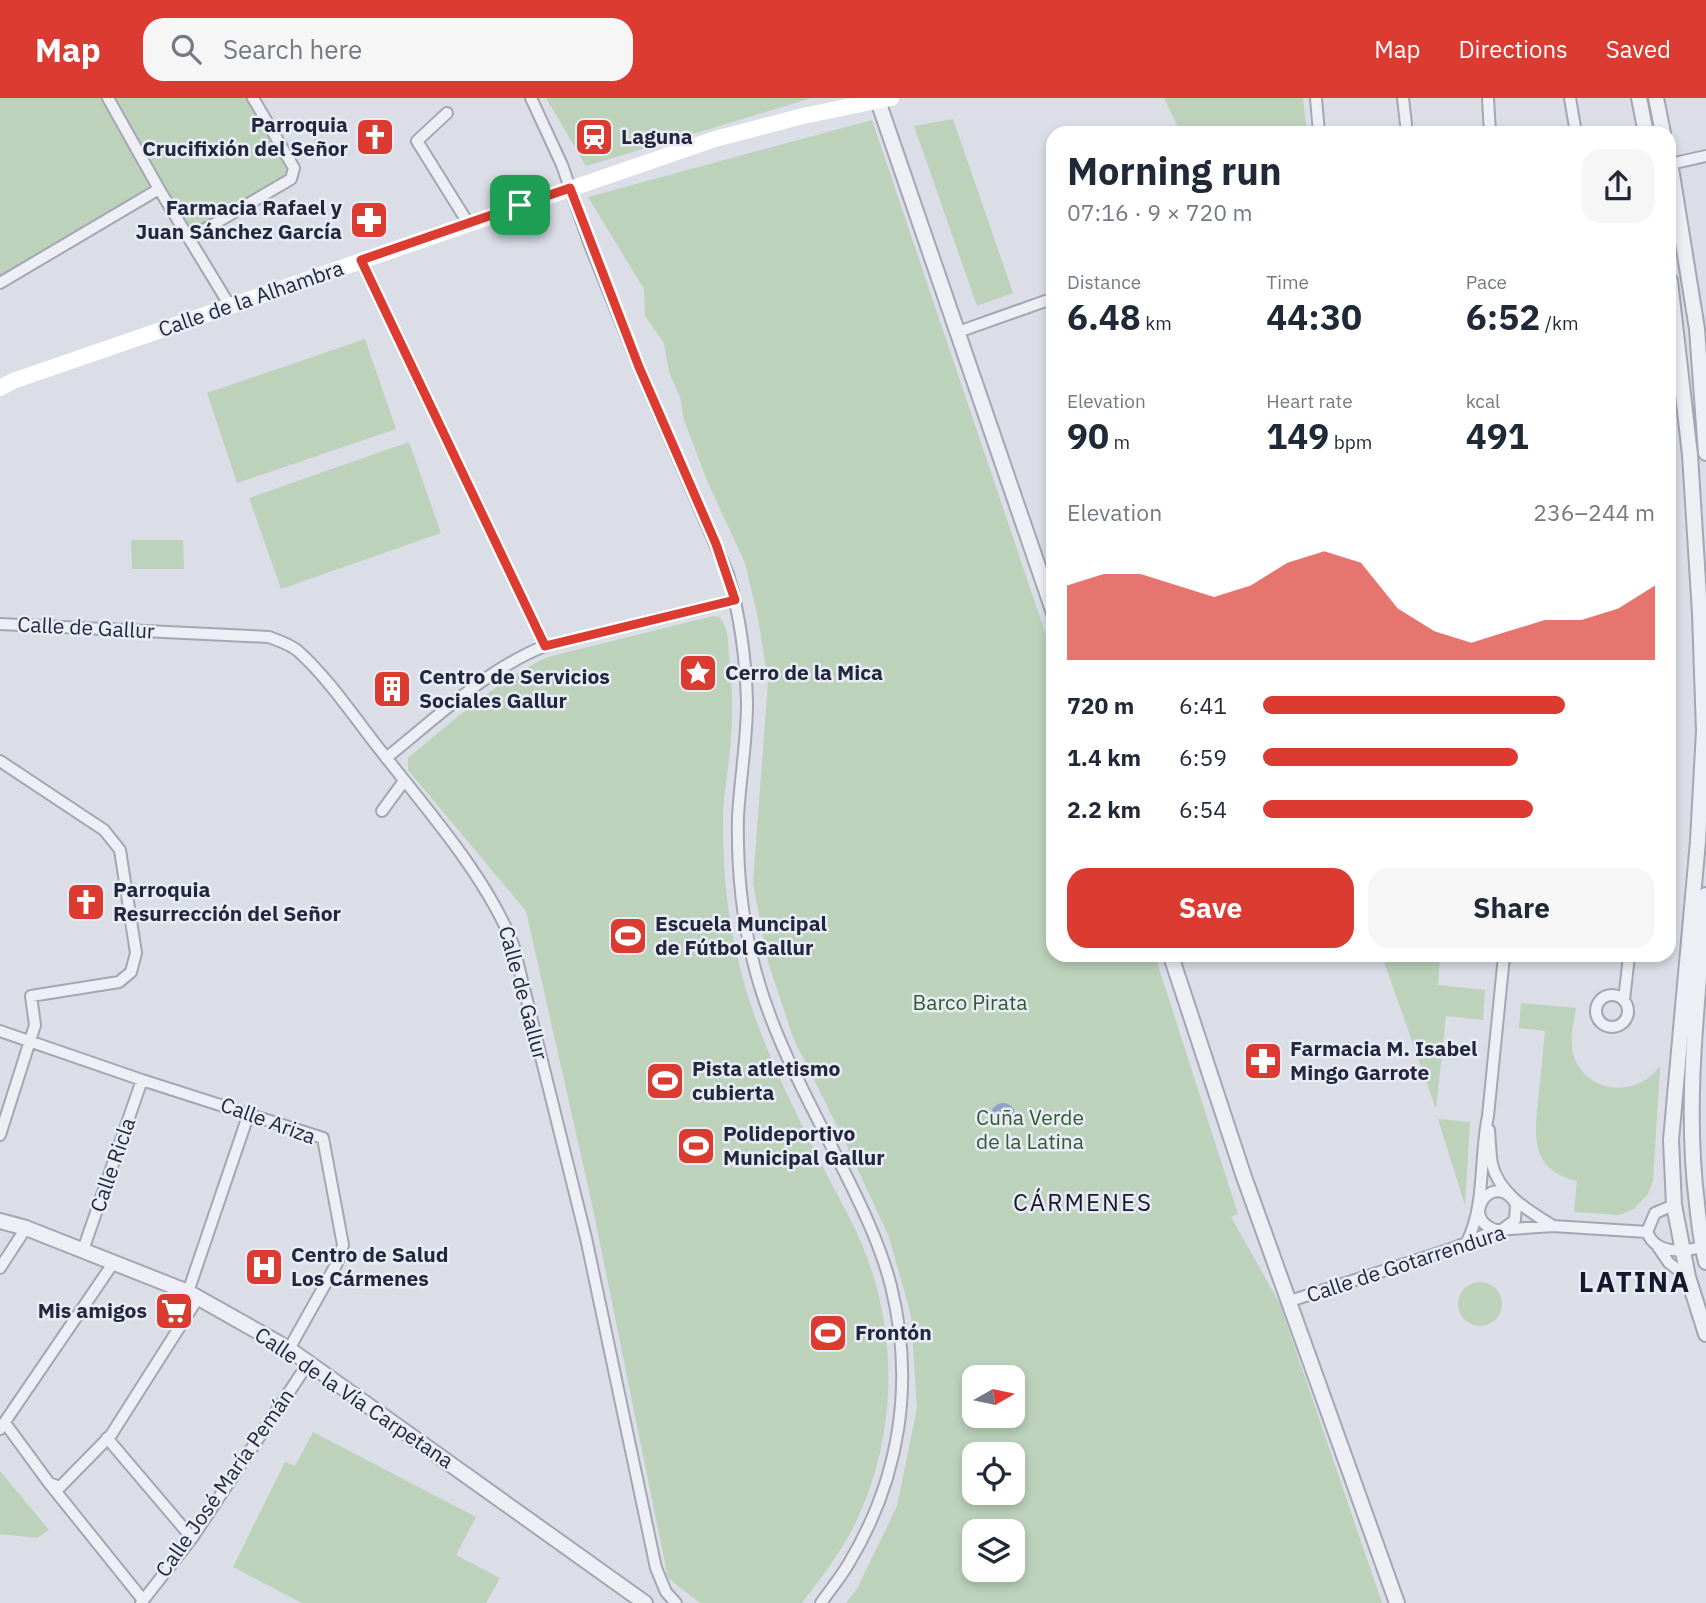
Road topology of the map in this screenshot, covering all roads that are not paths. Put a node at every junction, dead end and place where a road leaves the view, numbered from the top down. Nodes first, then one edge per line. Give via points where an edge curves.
1 (108, 98) edge
2 (253, 98) edge
3 (531, 98) edge
4 (1315, 98) edge
5 (1404, 98) edge
6 (1488, 98) edge
7 (1570, 98) edge
8 (1639, 98) edge
9 (1656, 98) edge
10 (882, 99) edge
11 (447, 113) dead end
12 (1318, 126) edge
13 (1406, 126) edge
14 (1490, 126) edge
15 (1575, 126) edge
16 (1645, 126) edge
17 (1662, 126) edge
18 (1706, 156) edge
19 (1676, 162) edge
20 (570, 188) junction
21 (159, 189) junction
22 (1676, 194) edge
23 (468, 223) junction
24 (190, 238) junction
25 (361, 260) junction
26 (0, 283) edge
27 (1046, 301) edge
28 (230, 306) junction
29 (1676, 327) edge
30 (1702, 328) edge
31 (958, 332) junction
32 (4, 384) edge
33 (1706, 453) edge
34 (1046, 589) edge
35 (735, 600) junction
36 (0, 624) edge
37 (545, 646) junction
38 (386, 758) junction
39 (0, 761) edge
40 (404, 781) junction
41 (382, 811) dead end
42 (1706, 895) edge
43 (1173, 962) edge
44 (1503, 962) edge
45 (1628, 962) edge
46 (1624, 1000) dead end
47 (0, 1031) edge
48 (30, 1041) junction
49 (142, 1080) junction
50 (249, 1113) junction
51 (1488, 1116) junction
52 (0, 1135) edge
53 (1512, 1198) junction
54 (1674, 1205) junction
55 (1479, 1206) junction
56 (0, 1221) edge
57 (1553, 1226) junction
58 (26, 1228) junction
59 (1500, 1230) junction
60 (1647, 1232) junction
61 (1467, 1242) junction
62 (1658, 1247) junction
63 (1702, 1247) junction
64 (83, 1250) junction
65 (1682, 1252) junction
66 (114, 1262) junction
67 (1706, 1262) edge
68 (0, 1269) edge
69 (1688, 1277) junction
70 (193, 1295) junction
71 (1290, 1301) junction
72 (1706, 1334) edge
73 (289, 1349) junction
74 (309, 1362) junction
75 (2, 1426) edge
76 (107, 1438) junction
77 (49, 1483) junction
78 (192, 1538) junction
79 (142, 1602) edge
80 (645, 1603) edge
81 (676, 1603) edge
82 (821, 1603) edge
83 (1397, 1603) edge

1 - 21 street
2 - 24 street via 294,167 291,179
3 - 20 street
4 - 12 street
5 - 13 street
6 - 14 street
7 - 15 street
8 - 16 street
9 - 17 street
10 - 20 main road, Calle de la Alhambra via 715,139
10 - 31 street
11 - 23 street via 417,141
18 - 19 street
20 - 23 main road, Calle de la Alhambra
20 - 35 street
21 - 24 street
21 - 26 street
22 - 30 street
23 - 25 main road, Calle de la Alhambra
24 - 28 street
25 - 28 main road, Calle de la Alhambra
25 - 37 street
27 - 31 street
28 - 32 main road, Calle de la Alhambra
29 - 54 street via 1690,455 1704,731 1672,1108
30 - 33 street
31 - 34 street
35 - 37 street
35 - 82 street via 747,703 738,816 739,885 752,957 777,1037 883,1259 898,1318 901,1415 895,1457 866,1532
36 - 38 street, Calle de Gallur via 270,637 298,651
37 - 38 street via 499,669
38 - 40 street, Calle de Gallur
39 - 48 street via 104,830 120,850 136,953 131,972 119,982 31,996 34,1025
40 - 41 street
40 - 81 street, Calle de Gallur via 502,915 513,944 586,1238 656,1568
42 - 63 street via 1690,1104
43 - 71 street
44 - 51 street
45 - 46 street
47 - 48 street, Calle Ariza
48 - 49 street, Calle Ariza
48 - 52 street
49 - 50 street, Calle Ariza
49 - 64 street, Calle Ricla
50 - 70 street
50 - 73 street, Calle Ariza via 323,1138 343,1245
51 - 53 street via 1492,1164
51 - 55 street
53 - 55 street via 1502,1191 1490,1193
53 - 57 street
53 - 59 street via 1515,1220
54 - 60 street via 1655,1213
54 - 63 street via 1686,1206 1693,1239
54 - 65 street
55 - 59 street via 1480,1219
55 - 61 street
56 - 58 street, Calle de la Vía Carpetana
57 - 59 street, Calle de Gotarrendura
57 - 60 street, Calle de Gotarrendura
58 - 64 street, Calle de la Vía Carpetana
58 - 68 street
59 - 61 street, Calle de Gotarrendura
60 - 62 street
61 - 71 street, Calle de Gotarrendura
62 - 65 street
62 - 69 street via 1669,1263
63 - 65 street
63 - 67 street
64 - 66 street, Calle de la Vía Carpetana
65 - 69 street
66 - 70 street, Calle de la Vía Carpetana
66 - 75 street
69 - 72 street
70 - 73 street, Calle de la Vía Carpetana
70 - 76 street
71 - 83 street
73 - 74 street, Calle de la Vía Carpetana
74 - 78 street, Calle José María Pemán
74 - 80 street, Calle de la Vía Carpetana
75 - 77 street
76 - 77 street via 60,1487
76 - 78 street
77 - 79 street
78 - 79 street, Calle José María Pemán

